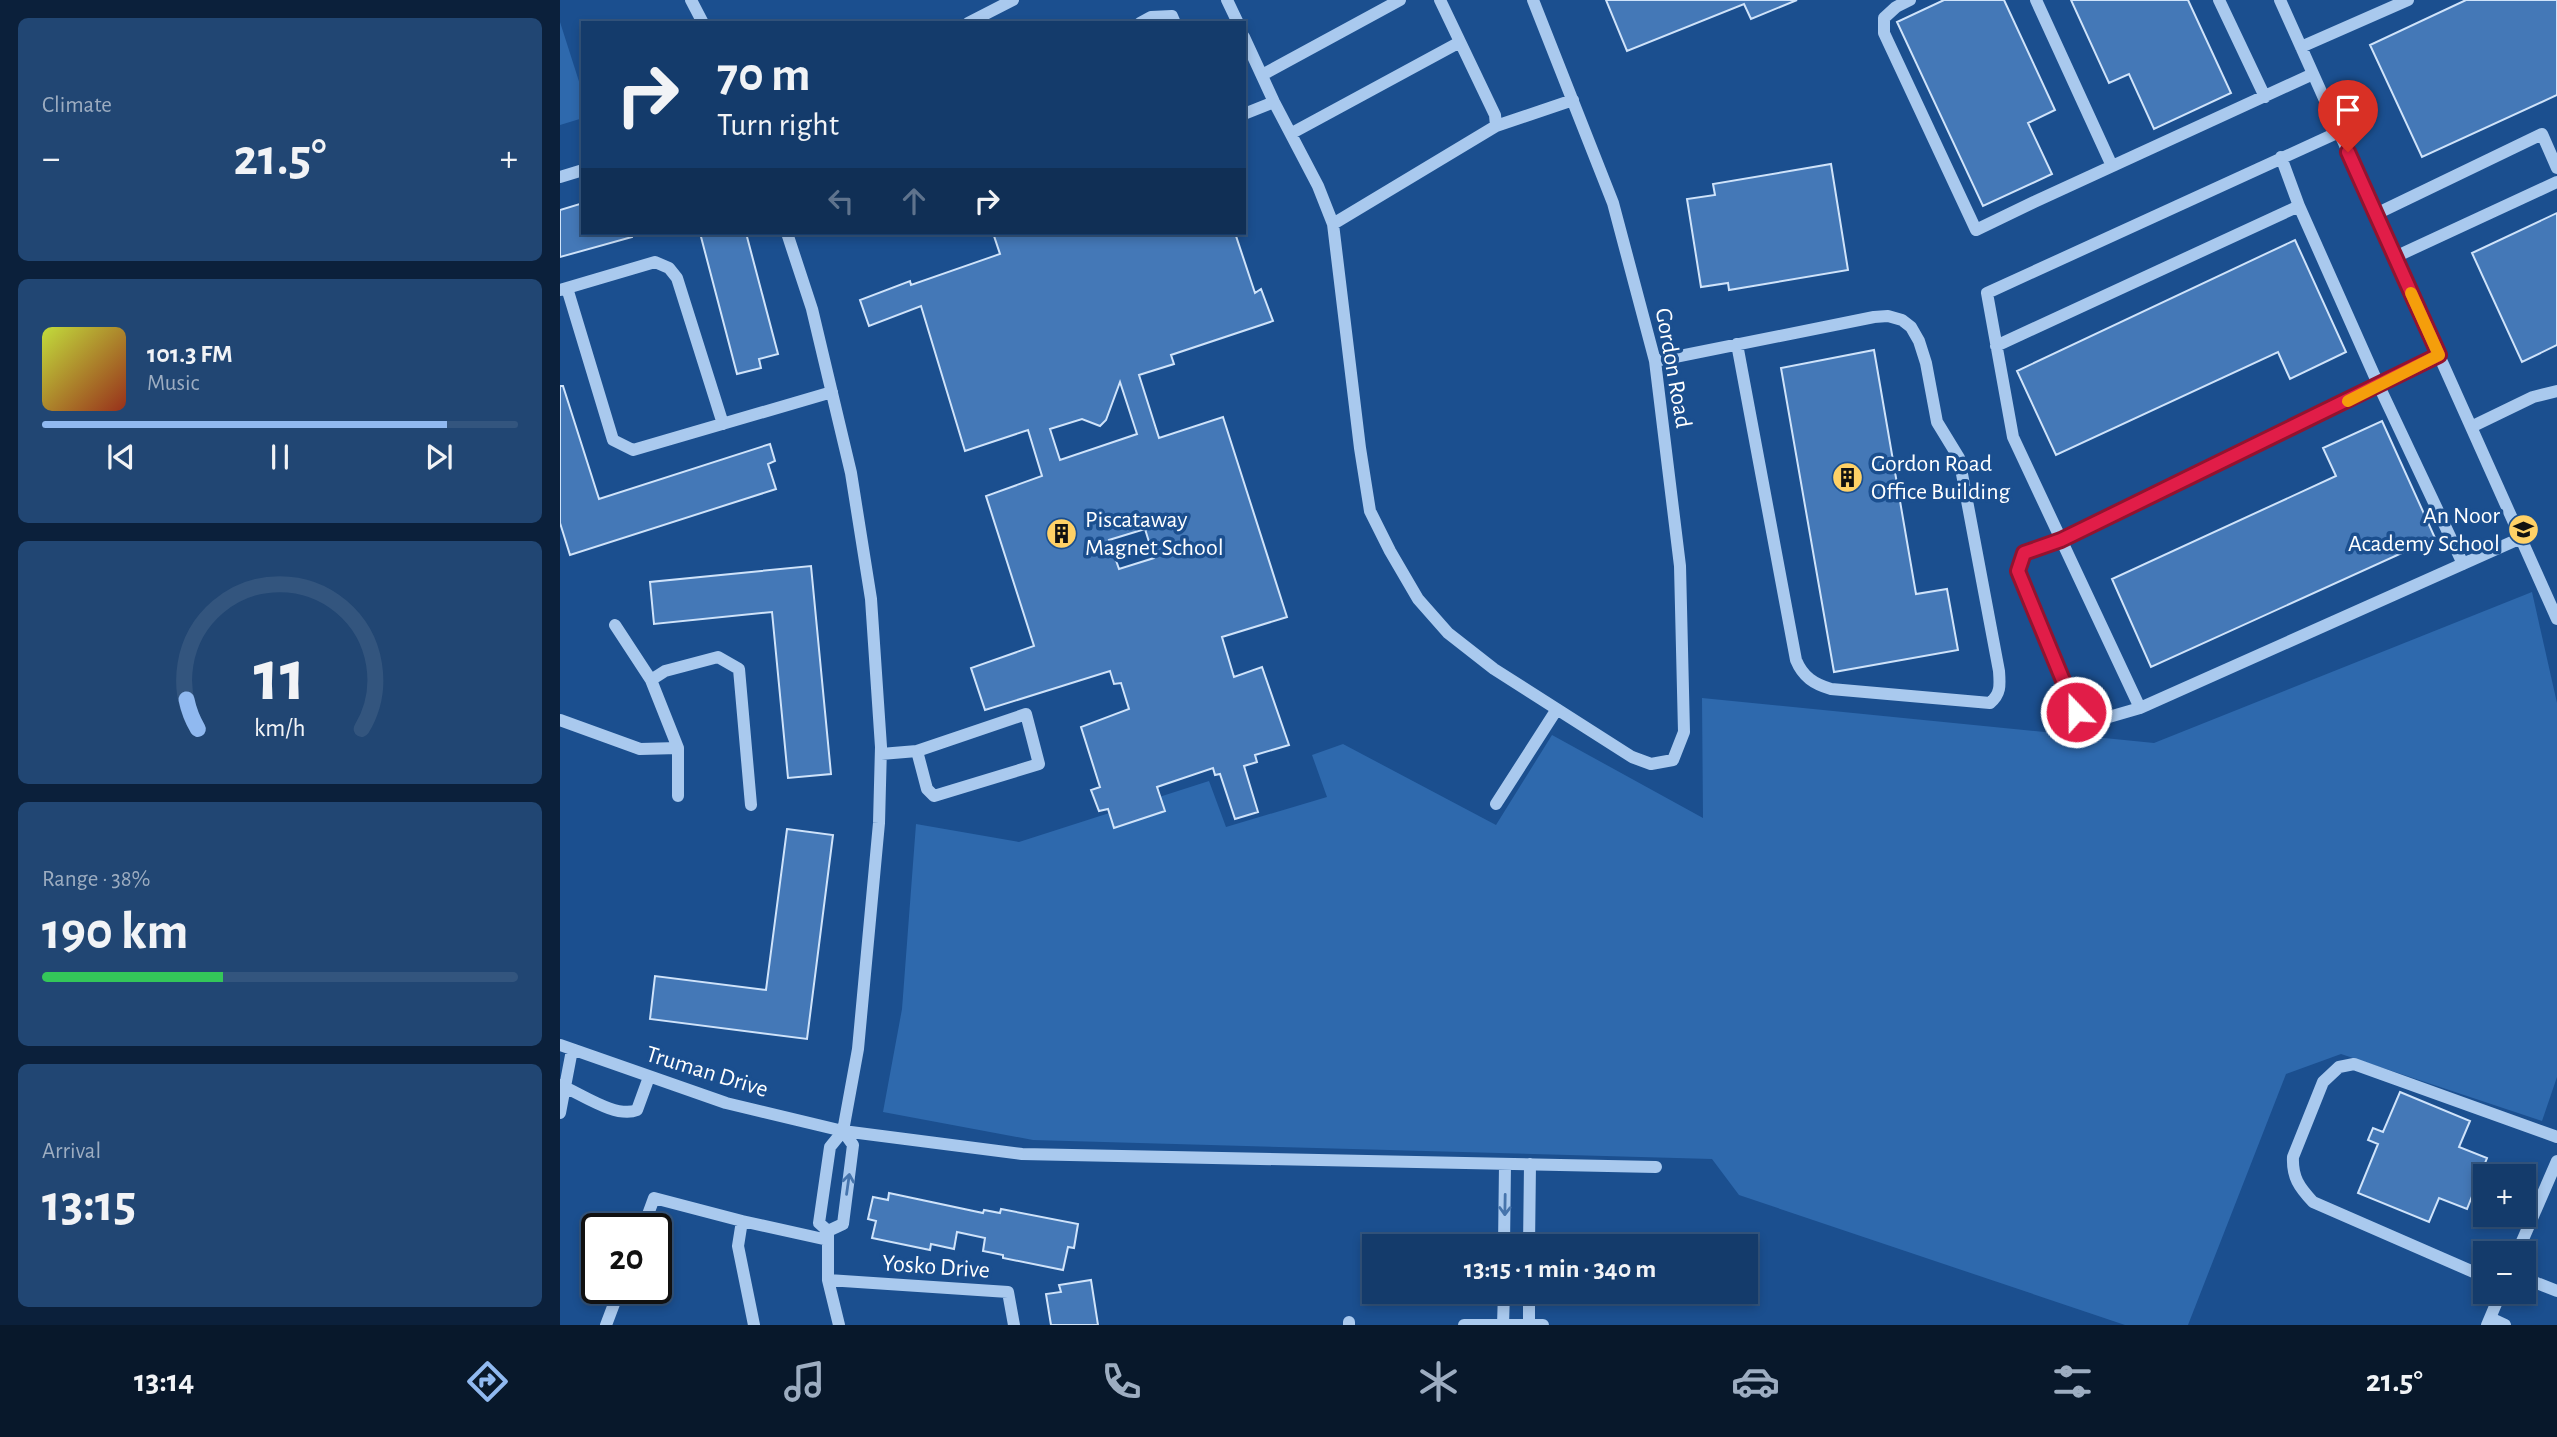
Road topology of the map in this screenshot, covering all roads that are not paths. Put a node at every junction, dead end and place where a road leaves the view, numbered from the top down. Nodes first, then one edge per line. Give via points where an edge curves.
1 (691, 0) edge
2 (1013, 0) edge
3 (1227, 0) edge
4 (1400, 0) edge
5 (1440, 0) edge
6 (1534, 0) edge
7 (1910, 0) edge
8 (2036, 0) edge
9 (2219, 0) edge
10 (2280, 0) edge
11 (2408, 0) edge
12 (701, 21) edge
13 (972, 21) edge
14 (1144, 21) edge
15 (1174, 21) edge
16 (1237, 21) edge
17 (1246, 41) edge
18 (1460, 42) junction
19 (2301, 47) junction
20 (2313, 74) junction
21 (1262, 75) junction
22 (2264, 97) junction
23 (1573, 100) junction
24 (1275, 102) junction
25 (1246, 113) edge
26 (1496, 126) junction
27 (2339, 132) junction
28 (1292, 134) junction
29 (2281, 157) junction
30 (2112, 166) junction
31 (2557, 168) edge
32 (581, 171) edge
33 (560, 177) edge
34 (2557, 182) edge
35 (2299, 206) junction
36 (2376, 214) junction
37 (1333, 224) junction
38 (788, 235) edge
39 (2395, 257) junction
40 (563, 289) edge
41 (1737, 344) junction
42 (1996, 346) junction
43 (2439, 355) junction
44 (1655, 361) junction
45 (2379, 386) junction
46 (2557, 391) edge
47 (831, 392) junction
48 (723, 424) junction
49 (2471, 427) junction
50 (2521, 538) junction
51 (2061, 540) junction
52 (2463, 564) junction
53 (2557, 619) edge
54 (615, 625) dead end
55 (652, 680) junction
56 (2140, 708) junction
57 (1557, 709) junction
58 (560, 720) edge
59 (678, 748) junction
60 (917, 751) junction
61 (881, 754) junction
62 (678, 796) dead end
63 (1496, 804) dead end
64 (751, 805) dead end
65 (566, 1047) edge
66 (649, 1077) junction
67 (563, 1086) edge
68 (560, 1113) edge
69 (843, 1131) junction
70 (2557, 1138) edge
71 (2557, 1160) edge
72 (1505, 1164) junction
73 (1530, 1164) junction
74 (1656, 1167) dead end
75 (648, 1213) edge
76 (742, 1221) junction
77 (1504, 1234) edge
78 (1529, 1234) edge
79 (828, 1236) junction
80 (2523, 1241) edge
81 (2473, 1272) edge
82 (828, 1280) junction
83 (2536, 1283) edge
84 (2557, 1292) edge
85 (614, 1304) edge
86 (1504, 1304) edge
87 (1529, 1304) edge
88 (2496, 1304) edge
89 (2488, 1322) edge
90 (606, 1325) edge
91 (754, 1325) edge
92 (839, 1325) edge
93 (1014, 1325) edge
94 (1464, 1325) edge
95 (1503, 1325) edge
96 (1529, 1325) edge
97 (1543, 1325) edge
98 (2505, 1325) edge

1 - 12 street
2 - 13 street
3 - 16 street
4 - 21 street
5 - 18 street
6 - 23 street, Gordon Road
7 - 30 street via 1884,18 1884,33 1976,230
8 - 30 street
9 - 22 street
10 - 19 street
11 - 19 street
14 - 15 street via 1172,16
17 - 21 street
18 - 26 street
18 - 28 street
19 - 20 street
20 - 22 street
20 - 27 street
21 - 24 street
22 - 30 street
23 - 26 street
23 - 44 street, Gordon Road via 1614,204
24 - 25 street
24 - 28 street
26 - 37 street
27 - 29 street
27 - 36 street
28 - 37 street
29 - 35 street
29 - 42 street via 1987,293
31 - 36 street via 2542,134
32 - 33 street
34 - 39 street
35 - 42 street
35 - 45 street
36 - 39 street
37 - 57 street via 1370,511 1418,600 1448,633
38 - 47 street via 812,309
39 - 43 street
40 - 48 street via 613,440 633,450
40 - 48 street via 655,262 670,268
41 - 41 street via 1874,317 1888,316 1911,327 1926,363 1937,422 1959,458 1999,671 1997,697 1990,703 1831,689 1817,685 1800,669
41 - 44 street
42 - 51 street via 2013,437
43 - 45 street
43 - 49 street
44 - 57 street, Gordon Road via 1680,566 1684,732 1673,760 1651,764 1632,757
45 - 51 street
45 - 52 street
46 - 49 street via 2533,397
47 - 48 street
47 - 61 street via 871,599
49 - 50 street
50 - 52 street
50 - 53 street
51 - 56 street
51 - 56 street via 2024,553 2018,571 2076,712 2102,719
52 - 56 street
54 - 55 street
55 - 59 street
55 - 64 street via 665,671 718,657 739,669
57 - 63 street
58 - 59 street via 640,748
59 - 62 street
60 - 60 street via 1026,714 1039,764 934,796 927,789
60 - 61 street
61 - 69 street via 858,1049
65 - 66 street, Truman Drive
65 - 67 street
66 - 67 street via 637,1110 624,1113
66 - 69 street, Truman Drive
67 - 68 street
69 - 72 street, Truman Drive via 1022,1154
69 - 79 street via 830,1147 818,1223
79 -> 69 street via 843,1224 853,1145
70 - 81 street via 2354,1064 2339,1067 2323,1083 2293,1157 2298,1185 2313,1202
71 - 80 street
72 - 73 street, Truman Drive
72 -> 77 street
73 - 74 street, Truman Drive
73 - 78 street
75 - 76 street via 654,1198
76 - 79 street
76 - 91 street via 738,1246
79 - 82 street
82 - 92 street
82 - 93 street, Yosko Drive via 1008,1292
83 - 84 street
85 - 90 street
86 - 95 street
87 - 96 street
88 - 89 street
89 - 98 street
94 - 95 street
95 - 96 street
96 - 97 street

